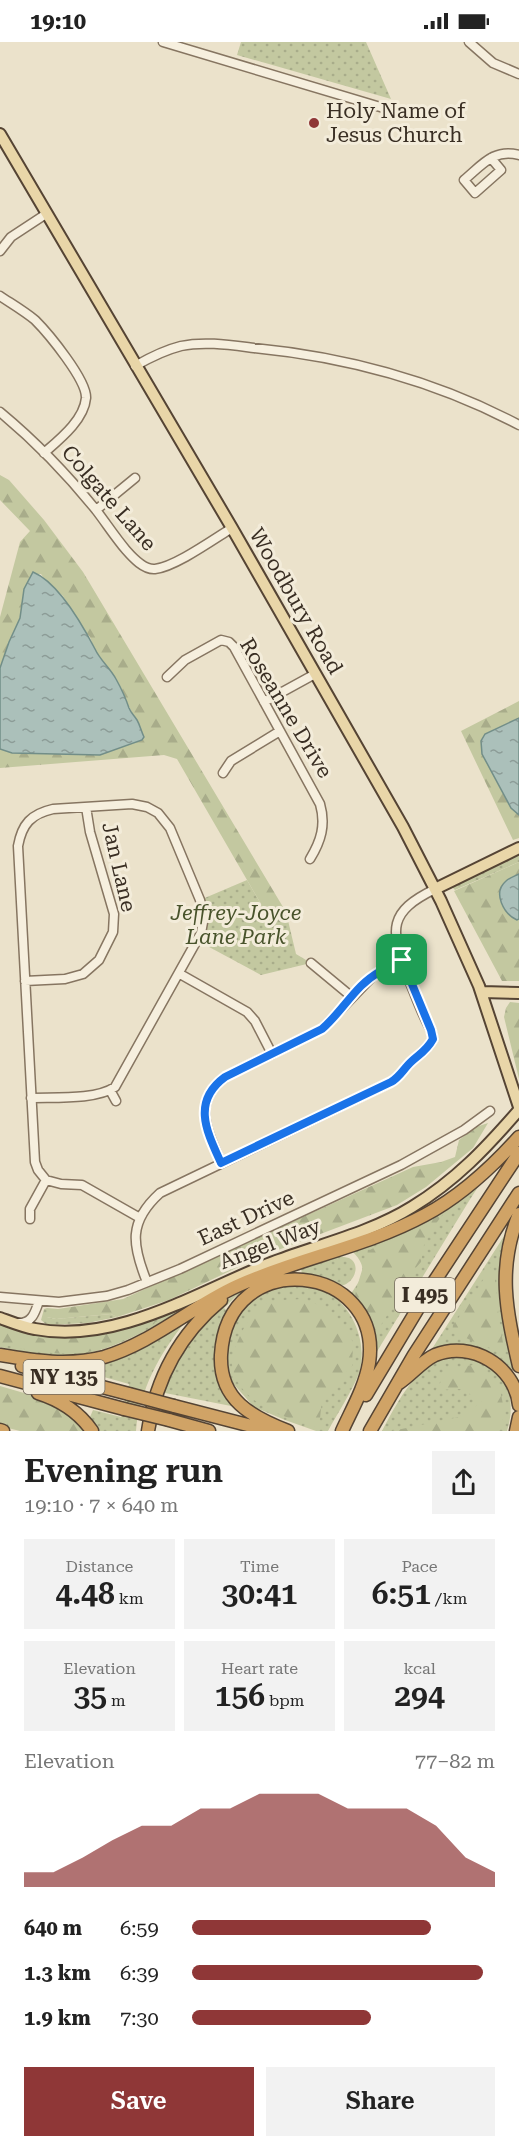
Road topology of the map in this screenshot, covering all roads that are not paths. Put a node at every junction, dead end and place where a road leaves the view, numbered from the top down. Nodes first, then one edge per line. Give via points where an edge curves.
1 (163, 42) edge
2 (469, 42) edge
3 (519, 74) edge
4 (397, 112) dead end
5 (0, 134) edge
6 (519, 155) edge
7 (491, 158) dead end
8 (46, 214) junction
9 (0, 251) edge
10 (0, 297) edge
11 (135, 366) junction
12 (0, 412) edge
13 (519, 425) edge
14 (44, 453) junction
15 (135, 478) dead end
16 (96, 510) junction
17 (232, 528) junction
18 (315, 674) junction
19 (167, 677) dead end
20 (264, 702) junction
21 (280, 731) junction
22 (223, 773) dead end
23 (86, 807) junction
24 (519, 848) edge
25 (310, 859) dead end
26 (435, 889) junction
27 (402, 960) junction
28 (311, 963) dead end
29 (180, 974) junction
30 (25, 981) junction
31 (482, 992) junction
32 (519, 993) edge
33 (352, 997) junction
34 (272, 1054) junction
35 (110, 1090) junction
36 (31, 1098) junction
37 (116, 1101) dead end
38 (519, 1108) edge
39 (490, 1111) dead end
40 (519, 1137) edge
41 (513, 1155) edge
42 (221, 1163) junction
43 (46, 1180) junction
44 (519, 1193) edge
45 (519, 1214) edge
46 (140, 1218) junction
47 (30, 1219) dead end
48 (261, 1276) junction
49 (147, 1282) junction
50 (0, 1297) edge
51 (39, 1301) junction
52 (1, 1318) edge
53 (16, 1324) junction
54 (46, 1331) junction
55 (0, 1355) edge
56 (0, 1360) edge
57 (519, 1366) edge
58 (0, 1378) edge
59 (395, 1386) junction
60 (519, 1404) edge
61 (519, 1417) edge
62 (92, 1431) edge
63 (148, 1431) edge
64 (209, 1431) edge
65 (271, 1431) edge
66 (288, 1431) edge
67 (344, 1431) edge
68 (370, 1431) edge
69 (516, 1431) edge

1 - 4 street
2 - 3 street via 493,63
5 - 8 main road, Woodbury Road
6 - 7 street via 502,152
8 - 9 street via 11,237
8 - 11 main road, Woodbury Road
10 - 14 street via 36,321 72,367 85,391 80,416
11 - 13 street via 168,350 194,345 302,353 400,376
11 - 17 main road, Woodbury Road
12 - 14 street, Colgate Lane
14 - 16 street, Colgate Lane
15 - 16 street
16 - 17 street, Colgate Lane via 126,551 142,566 154,570
17 - 18 main road, Woodbury Road
18 - 20 street
18 - 26 main road, Woodbury Road
19 - 20 street, Roseanne Drive via 185,660 221,640 229,642
20 - 21 street, Roseanne Drive
21 - 22 street via 231,761
21 - 25 street, Roseanne Drive via 322,812 322,836
23 - 29 street via 142,805 158,813 170,828 204,917 201,933
23 - 30 street via 42,812 29,819 20,834
23 - 30 street, Jan Lane via 114,914 113,932 99,960 82,974
24 - 26 main road
26 - 27 street via 412,903 397,921 395,939
26 - 31 main road, Woodbury Road
27 - 33 street via 373,976
27 - 42 street via 431,1030 433,1039 426,1051 391,1082
28 - 33 street
29 - 34 street via 247,1012
29 - 35 street
30 - 36 street
31 - 32 main road
31 - 38 main road, Woodbury Road
33 - 34 street via 322,1029
34 - 42 street via 225,1077 209,1096 205,1119
35 - 36 street
35 - 37 street
36 - 43 street via 35,1162
38 - 54 main road, Angel Way via 472,1162 387,1221 254,1269 145,1317 94,1329
39 - 49 street, East Drive via 400,1165
40 - 41 highway
41 - 48 highway via 426,1215
41 - 67 highway, I 495
42 - 46 street via 160,1193
43 - 46 street via 82,1185
43 - 47 street via 30,1209
44 - 59 highway, I 495
45 - 57 highway via 504,1273 505,1301
46 - 49 street via 135,1254
48 - 55 highway via 212,1298 142,1341 105,1356 56,1363
48 - 63 highway via 209,1310 178,1347 157,1390
49 - 51 street, East Drive via 106,1296
50 - 51 street, East Drive
51 - 53 street via 32,1318
51 - 54 street via 39,1318
52 - 53 main road, Angel Way
53 - 54 main road, Angel Way
56 - 65 highway, NY 135, bridge
58 - 62 highway via 63,1404
58 - 64 highway, NY 135, bridge
59 - 60 highway via 435,1355 464,1351 499,1366 511,1379
59 - 68 highway, I 495
61 - 69 highway
66 - 67 highway via 250,1414 236,1400 225,1382 221,1361 222,1340 239,1305 255,1290 294,1278 332,1288 356,1308 365,1324 369,1362

